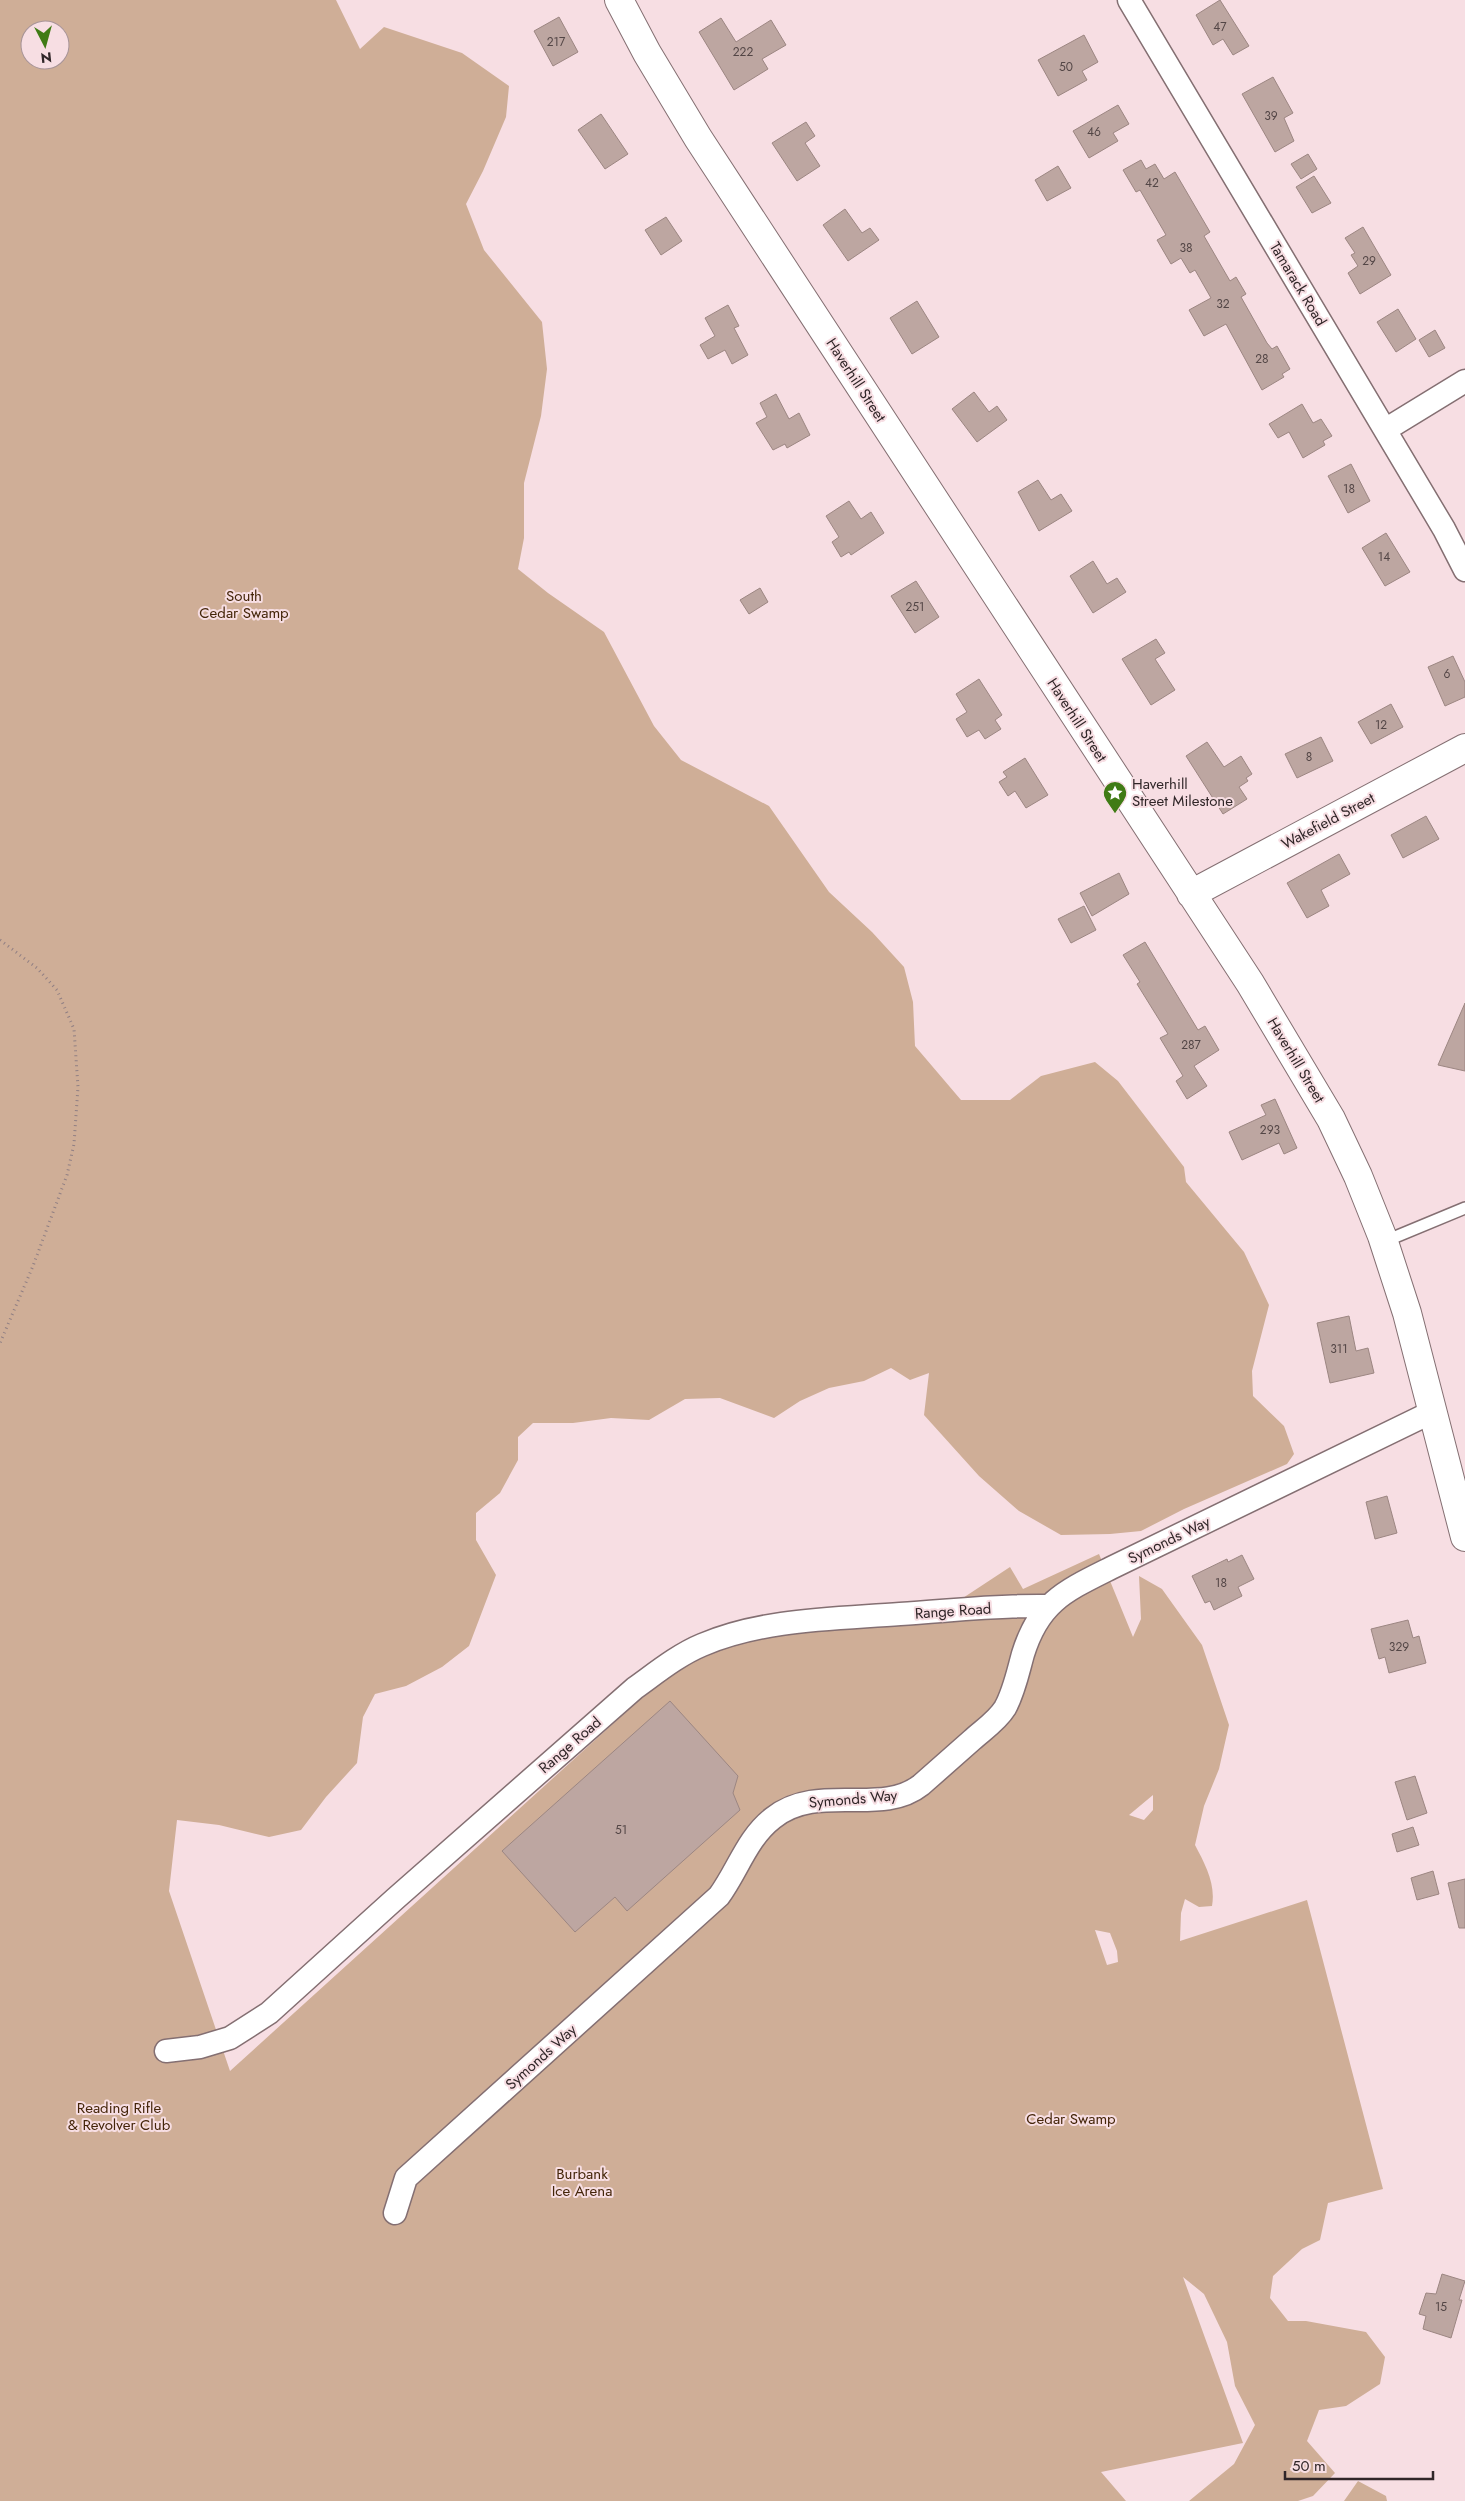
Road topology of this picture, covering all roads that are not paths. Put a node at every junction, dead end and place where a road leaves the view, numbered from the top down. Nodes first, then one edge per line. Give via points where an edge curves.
1 (619, 0) edge
2 (1130, 0) edge
3 (1465, 381) edge
4 (1385, 430) junction
5 (1465, 570) edge
6 (1465, 748) edge
7 (1191, 894) junction
8 (1465, 1208) edge
9 (1383, 1242) junction
10 (1432, 1412) junction
11 (1465, 1538) edge
12 (1047, 1606) junction
13 (166, 2051) dead end
14 (395, 2213) dead end

1 - 7 street, Haverhill Street via 698,138
2 - 4 street, Tamarack Road
3 - 4 street
4 - 5 street, Tamarack Road
6 - 7 street, Wakefield Street
7 - 9 street, Haverhill Street via 1250,983 1331,1119 1358,1176
8 - 9 lane
9 - 10 street, Haverhill Street via 1407,1313
10 - 11 street, Haverhill Street
10 - 12 street, Symonds Way via 1094,1576
12 - 13 street, Range Road via 926,1612 782,1625 750,1630 701,1645 635,1688 269,2013 230,2038 200,2047
12 - 14 street, Symonds Way via 1032,1629 1006,1706 994,1722 905,1795 880,1799 816,1800 797,1804 773,1818 751,1841 719,1896 406,2178

